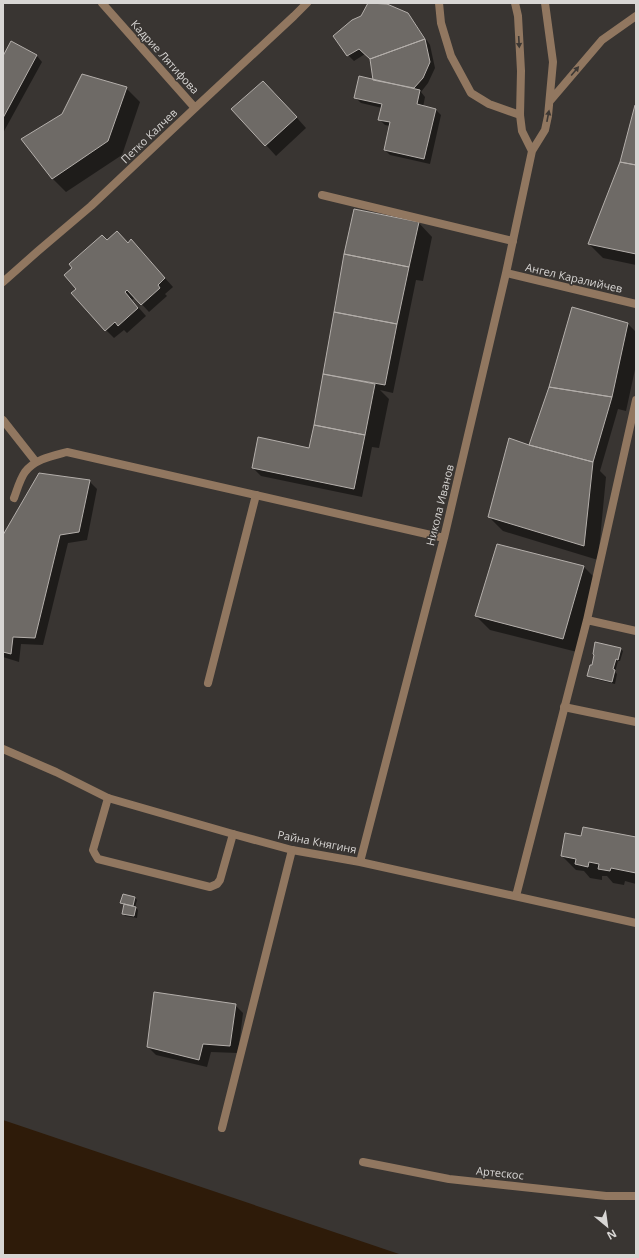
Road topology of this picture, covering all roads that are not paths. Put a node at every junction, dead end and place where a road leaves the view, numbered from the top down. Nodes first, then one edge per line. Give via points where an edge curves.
1 (102, 3) edge
2 (307, 3) edge
3 (439, 3) edge
4 (515, 3) edge
5 (545, 3) edge
6 (636, 16) edge
7 (550, 101) junction
8 (195, 108) junction
9 (520, 116) junction
10 (532, 151) junction
11 (322, 195) dead end
12 (513, 241) junction
13 (506, 273) junction
14 (3, 282) edge
15 (636, 304) edge
16 (636, 400) edge
17 (3, 420) edge
18 (36, 462) junction
19 (256, 495) junction
20 (14, 498) dead end
21 (444, 538) junction
22 (587, 620) junction
23 (636, 631) edge
24 (208, 684) dead end
25 (564, 707) junction
26 (636, 722) edge
27 (3, 749) edge
28 (108, 798) junction
29 (233, 834) junction
30 (292, 850) junction
31 (360, 862) junction
32 (516, 896) junction
33 (636, 923) edge
34 (222, 1128) dead end
35 (363, 1162) dead end
36 (636, 1196) edge

1 - 8 street, Кадрие Лятифова
2 - 8 street, Петко Калчев
3 - 9 street via 440,23 451,56 471,93 489,104
4 -> 9 street via 521,71
5 - 7 street, Никола Иванов via 553,62
7 -> 6 street via 602,40
10 -> 7 street, Никола Иванов via 545,130
8 - 14 street, Петко Калчев via 91,206
9 - 10 street via 522,131
10 - 12 street, Никола Иванов
11 - 12 street
12 - 13 street, Никола Иванов
13 - 15 street, Ангел Каралийчев
13 - 21 street, Никола Иванов
16 - 22 street
17 - 18 street
18 - 19 street via 67,452
18 - 20 street via 24,472
19 - 21 street
19 - 24 street
21 - 31 street, Никола Иванов
22 - 23 street
22 - 25 street
25 - 26 street
25 - 32 street
27 - 28 street, Райна Княгиня
28 - 29 street, Райна Княгиня
28 - 29 street via 93,850 98,859 210,887 220,880
29 - 30 street, Райна Княгиня
30 - 31 street, Райна Княгиня
30 - 34 street
31 - 32 street, Райна Княгиня
32 - 33 street, Райна Княгиня
35 - 36 street, Артескос via 449,1179 606,1196

